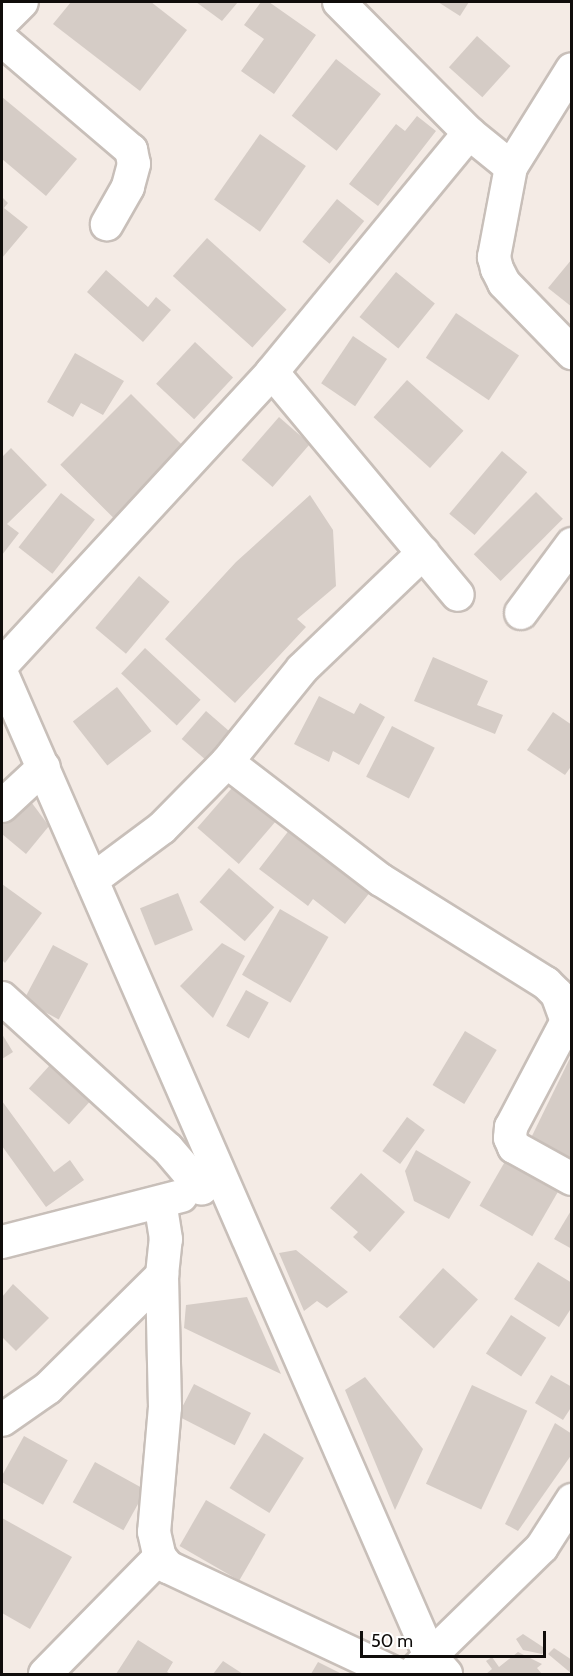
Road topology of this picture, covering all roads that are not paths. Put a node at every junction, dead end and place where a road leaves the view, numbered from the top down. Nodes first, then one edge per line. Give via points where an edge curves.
1 (21, 2) edge
2 (339, 2) edge
3 (2, 22) edge
4 (2, 40) edge
5 (572, 69) edge
6 (469, 132) junction
7 (511, 167) junction
8 (107, 224) dead end
9 (572, 353) edge
10 (272, 372) junction
11 (572, 544) edge
12 (423, 552) junction
13 (458, 595) dead end
14 (520, 613) dead end
15 (2, 665) edge
16 (2, 674) edge
17 (227, 762) junction
18 (44, 767) junction
19 (2, 806) edge
20 (92, 880) junction
21 (2, 998) edge
22 (572, 1179) edge
23 (213, 1188) junction
24 (160, 1203) junction
25 (2, 1242) edge
26 (162, 1275) junction
27 (2, 1420) edge
28 (572, 1500) edge
29 (160, 1557) junction
30 (429, 1668) edge
31 (45, 1674) edge
32 (396, 1674) edge

1 - 3 street
2 - 6 street
4 - 8 street via 131,150 134,164 128,187
5 - 7 street
6 - 7 street
6 - 10 street
7 - 9 street via 494,257 497,269 504,283
10 - 12 street
10 - 15 street
11 - 14 street
12 - 13 street
12 - 17 street via 302,669
16 - 18 street
17 - 20 street via 162,828
17 - 22 street via 381,880 546,982 557,994 567,1021 511,1127 510,1138 514,1148
18 - 19 street
18 - 20 street
20 - 23 street
21 - 23 street
23 - 24 street
23 - 30 street
24 - 25 street
24 - 26 street via 166,1239
26 - 27 street via 48,1388
26 - 29 street via 165,1407 154,1532
28 - 30 street via 542,1547
29 - 31 street
29 - 32 street via 168,1567

